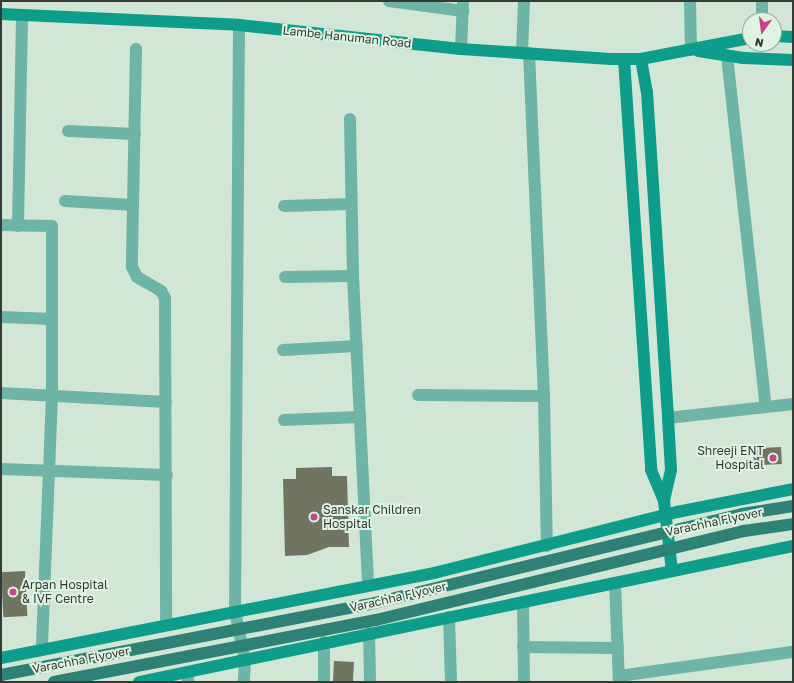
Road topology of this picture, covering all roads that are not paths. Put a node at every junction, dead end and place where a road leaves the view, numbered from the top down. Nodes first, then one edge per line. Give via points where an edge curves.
1 (389, 1) edge
2 (524, 1) edge
3 (690, 1) edge
4 (762, 1) edge
5 (463, 6) edge
6 (762, 12) edge
7 (1, 14) edge
8 (22, 16) junction
9 (239, 25) junction
10 (782, 36) edge
11 (793, 36) edge
12 (742, 40) edge
13 (136, 49) dead end
14 (461, 50) junction
15 (691, 50) junction
16 (525, 53) junction
17 (727, 56) junction
18 (624, 59) junction
19 (641, 59) junction
20 (793, 60) edge
21 (350, 119) dead end
22 (68, 131) dead end
23 (134, 134) junction
24 (65, 201) dead end
25 (351, 204) junction
26 (133, 205) junction
27 (284, 206) dead end
28 (1, 225) edge
29 (18, 226) junction
30 (353, 276) junction
31 (285, 277) dead end
32 (1, 317) edge
33 (52, 319) junction
34 (357, 346) junction
35 (283, 350) dead end
36 (1, 393) edge
37 (418, 395) dead end
38 (52, 396) junction
39 (544, 396) junction
40 (166, 402) junction
41 (793, 404) edge
42 (766, 407) junction
43 (360, 417) junction
44 (668, 418) junction
45 (284, 420) dead end
46 (1, 469) edge
47 (50, 471) junction
48 (167, 475) junction
49 (793, 489) edge
50 (664, 502) junction
51 (793, 506) edge
52 (665, 516) junction
53 (793, 524) edge
54 (547, 546) junction
55 (793, 546) edge
56 (672, 571) junction
57 (615, 583) junction
58 (368, 585) junction
59 (523, 602) junction
60 (235, 610) junction
61 (449, 617) junction
62 (166, 624) junction
63 (369, 633) junction
64 (324, 642) junction
65 (523, 647) junction
66 (618, 648) junction
67 (42, 650) junction
68 (793, 652) edge
69 (1, 658) edge
70 (245, 660) junction
71 (1, 675) edge
72 (188, 677) edge
73 (619, 679) edge
74 (54, 682) edge
75 (139, 682) edge
76 (244, 682) edge
77 (324, 682) edge
78 (370, 682) edge
79 (451, 682) edge
80 (524, 682) edge

1 - 5 street
2 - 16 street
3 - 15 street
4 - 6 street
5 - 14 street
7 - 8 street, Lambe Hanuman Road
8 - 9 street, Lambe Hanuman Road
8 - 29 street
9 - 14 street, Lambe Hanuman Road
9 - 60 street
10 - 11 street
12 - 15 street, Lambe Hanuman Road
13 - 23 street
14 - 16 street, Lambe Hanuman Road
15 - 17 street, Lambe Hanuman Road
15 - 19 street, Lambe Hanuman Road
16 - 18 street, Lambe Hanuman Road
16 - 39 street
17 - 20 street, Lambe Hanuman Road
17 - 42 street
18 - 19 street, Lambe Hanuman Road
18 - 50 street via 652,470
19 - 44 street via 647,92
21 - 25 street
22 - 23 street
23 - 26 street
24 - 26 street
25 - 27 street
25 - 30 street
26 - 40 street via 134,272 161,291 165,298
28 - 29 street
29 - 33 street via 52,226
30 - 31 street
30 - 34 street
32 - 33 street
33 - 38 street
34 - 35 street
34 - 43 street
36 - 38 street
37 - 39 street
38 - 40 street
38 - 47 street
39 - 54 street
40 - 48 street
41 - 42 street
42 - 44 street
43 - 45 street
43 - 58 street
44 - 50 street via 671,470
46 - 47 street
47 - 48 street
47 - 67 street
48 - 62 street
49 - 52 street
50 - 52 street
51 - 71 main road, Varachha Flyover, bridge via 742,514 366,605
52 - 54 street
52 - 56 street
53 - 74 main road, Varachha Flyover, bridge via 744,531 376,620
54 - 58 street
55 - 56 street
56 - 57 street
57 - 59 street
57 - 66 street
58 - 60 street
59 - 61 street
59 - 65 street
60 - 62 street
60 - 70 street
61 - 63 street
61 - 79 street
62 - 67 street
63 - 64 street
63 - 78 street
64 - 70 street
64 - 77 street
65 - 66 street
65 - 80 street
66 - 73 street
67 - 69 street
68 - 73 street
70 - 72 street
70 - 76 street
72 - 75 street

